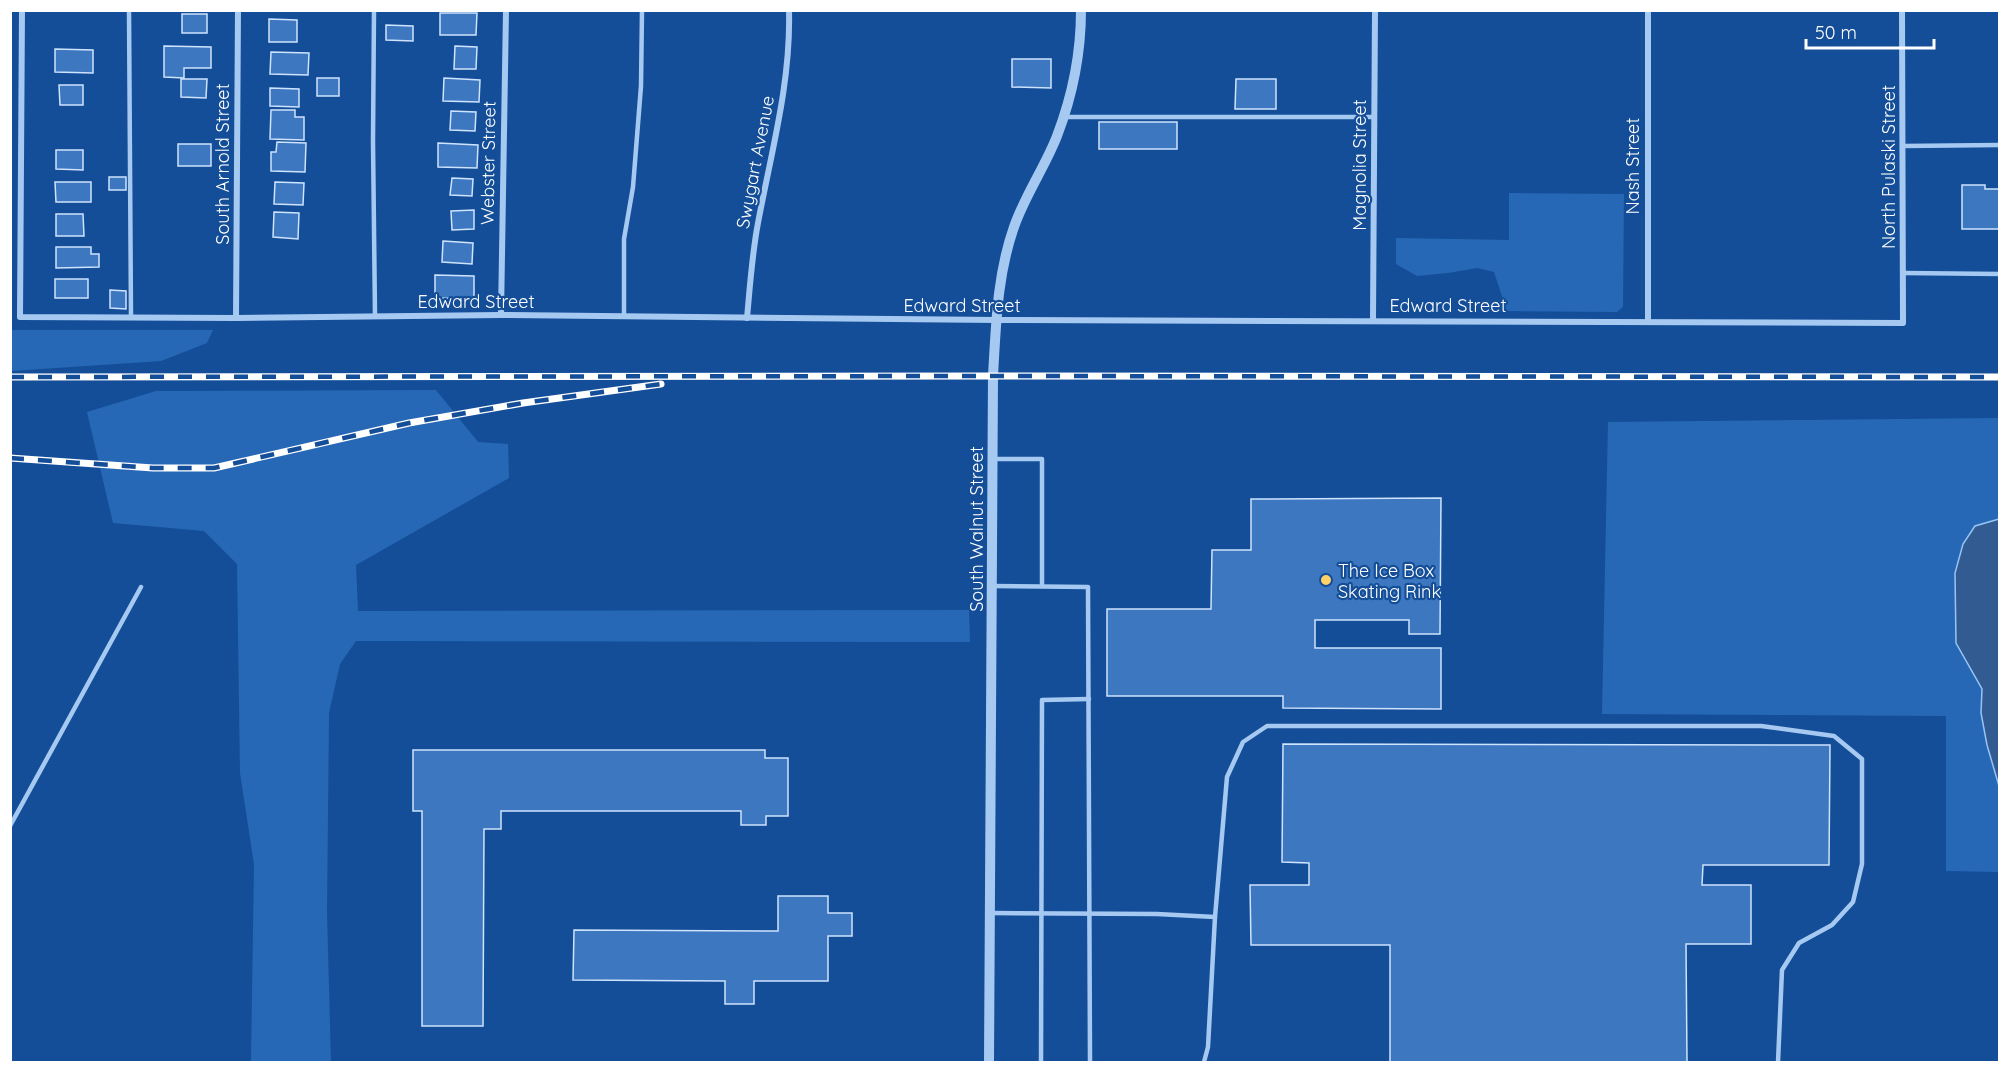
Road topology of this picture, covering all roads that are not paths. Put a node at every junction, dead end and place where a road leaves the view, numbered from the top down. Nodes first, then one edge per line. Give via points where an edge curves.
1 (22, 10) edge
2 (129, 10) edge
3 (238, 10) edge
4 (374, 10) edge
5 (506, 10) edge
6 (642, 10) edge
7 (789, 10) edge
8 (1081, 10) edge
9 (1375, 10) edge
10 (1648, 10) edge
11 (1902, 10) edge
12 (1063, 117) junction
13 (1374, 117) junction
14 (2000, 145) edge
15 (1903, 146) junction
16 (1903, 273) junction
17 (2000, 273) edge
18 (501, 315) junction
19 (375, 316) junction
20 (624, 316) junction
21 (131, 317) junction
22 (236, 318) junction
23 (747, 318) junction
24 (997, 320) junction
25 (1372, 320) junction
26 (1648, 321) junction
27 (1903, 323) joint
28 (993, 459) junction
29 (1042, 585) junction
30 (992, 586) junction
31 (141, 587) dead end
32 (1089, 699) junction
33 (10, 826) edge
34 (990, 913) junction
35 (1042, 913) junction
36 (1090, 914) junction
37 (1215, 917) junction
38 (989, 1062) edge
39 (1041, 1062) edge
40 (1089, 1062) edge
41 (1204, 1062) edge
42 (1778, 1062) edge

1 - 21 street, Edward Street via 20,317
2 - 21 lane
3 - 22 street, South Arnold Street
4 - 19 lane
5 - 18 street, Webster Street
6 - 20 lane via 641,86 633,187 624,239
7 - 23 street, Swygart Avenue via 784,83 758,224
8 - 12 street, South Walnut Street via 1074,81
9 - 13 street, Magnolia Street
10 - 26 street, Nash Street
11 - 15 street, North Pulaski Street
12 - 13 lane
12 - 24 street, South Walnut Street via 1015,224 999,286
13 - 25 street, Magnolia Street
14 - 15 lane
15 - 16 street, North Pulaski Street
16 - 17 lane
16 - 27 street, North Pulaski Street
18 - 19 street, Edward Street
18 - 20 street, Edward Street
19 - 22 street, Edward Street
20 - 23 street, Edward Street
21 - 22 street, Edward Street
23 - 24 street, Edward Street
24 - 25 street, Edward Street
24 - 28 street, South Walnut Street
25 - 26 street, Edward Street
26 - 27 street, Edward Street
28 - 29 lane via 1042,459
28 - 30 street, South Walnut Street
29 - 30 lane
29 - 32 lane via 1088,586
30 - 34 street, South Walnut Street
31 - 33 lane
32 - 35 lane via 1042,700
32 - 36 lane
34 - 35 lane
34 - 38 street, South Walnut Street
35 - 36 lane
35 - 39 lane
36 - 37 lane
36 - 40 lane
37 - 41 lane
37 - 42 lane via 1227,777 1243,742 1267,726 1761,726 1834,736 1862,759 1862,864 1853,902 1832,925 1799,943 1782,970

